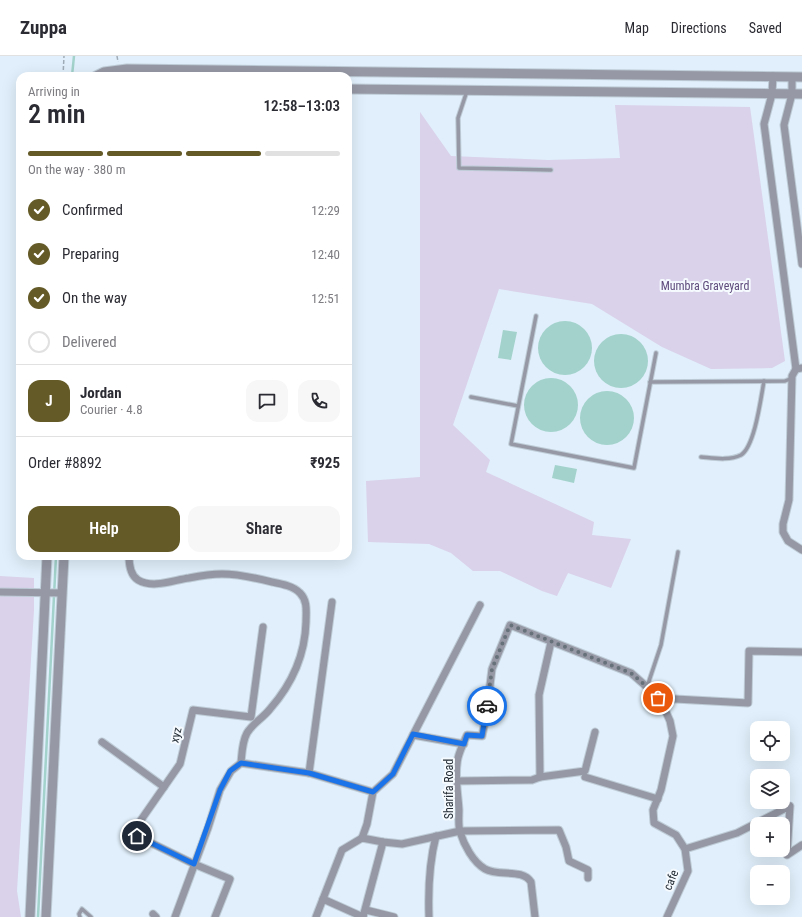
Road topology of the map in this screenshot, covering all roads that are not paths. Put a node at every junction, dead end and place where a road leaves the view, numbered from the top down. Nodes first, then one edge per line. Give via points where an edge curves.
1 (104, 72) edge
2 (773, 76) junction
3 (792, 77) junction
4 (802, 77) edge
5 (352, 89) edge
6 (467, 90) junction
7 (772, 94) junction
8 (792, 94) junction
9 (802, 94) edge
10 (551, 170) dead end
11 (802, 264) edge
12 (536, 316) dead end
13 (656, 353) dead end
14 (799, 368) edge
15 (792, 376) junction
16 (764, 381) junction
17 (650, 382) junction
18 (471, 397) dead end
19 (518, 406) junction
20 (701, 457) dead end
21 (802, 550) edge
22 (678, 552) dead end
23 (47, 560) edge
24 (64, 560) edge
25 (129, 560) edge
26 (0, 592) edge
27 (47, 593) junction
28 (60, 593) junction
29 (332, 602) dead end
30 (480, 605) dead end
31 (263, 627) dead end
32 (551, 642) junction
33 (802, 652) edge
34 (647, 687) junction
35 (658, 698) junction
36 (595, 732) dead end
37 (413, 734) junction
38 (102, 742) dead end
39 (464, 744) junction
40 (241, 763) junction
41 (309, 773) junction
42 (540, 777) junction
43 (585, 777) dead end
44 (457, 781) junction
45 (164, 787) junction
46 (373, 792) junction
47 (658, 799) junction
48 (460, 831) junction
49 (436, 836) junction
50 (362, 838) junction
51 (383, 842) junction
52 (802, 846) edge
53 (685, 849) junction
54 (194, 864) junction
55 (588, 878) dead end
56 (323, 899) junction
57 (366, 910) junction
58 (30, 917) edge
59 (46, 917) edge
60 (80, 917) edge
61 (91, 917) edge
62 (175, 917) edge
63 (215, 917) edge
64 (316, 917) edge
65 (363, 917) edge
66 (394, 917) edge
67 (429, 917) edge
68 (535, 917) edge
69 (667, 917) edge

1 - 2 street via 127,69
2 - 3 street
2 - 7 street
3 - 4 street
3 - 8 street
5 - 6 street
6 - 7 street
6 - 10 lane via 458,118 459,168
7 - 8 street
7 - 14 street via 764,124
8 - 9 street
8 - 11 street via 784,125
12 - 19 lane
13 - 17 lane
14 - 15 street
15 - 16 lane via 785,381
15 - 21 street via 789,500 783,532 788,541
16 - 17 lane
16 - 20 lane via 752,439 746,449 740,455 725,459
17 - 19 lane via 634,468 511,444
18 - 19 lane
22 - 34 lane via 661,645
23 - 27 street
24 - 28 street
25 - 40 street via 134,577 140,581 167,583 220,574 238,575 294,588 304,598 306,625 300,661 288,685 270,710 246,734
26 - 27 street
27 - 28 street
27 - 58 street
28 - 59 street
29 - 41 street
30 - 37 street
31 - 45 street, xyz via 251,717 193,710 180,764
32 - 34 street via 631,673
32 - 39 street, Sharifa Road via 510,625 492,669 482,736 467,735
32 - 42 street via 539,694
33 - 35 street via 749,651 748,703
34 - 35 street
35 - 47 street via 670,721 673,736
36 - 42 street via 585,771
37 - 39 street
37 - 46 street via 393,774
38 - 45 street
39 - 44 street, Sharifa Road via 458,756
40 - 41 street
40 - 54 street via 230,771 220,790
41 - 46 street
42 - 44 street via 532,780
43 - 47 street
44 - 48 street, Sharifa Road
45 - 54 street, xyz via 134,830 137,836
46 - 50 street
47 - 53 street via 653,810 654,823 676,835
48 - 49 street
48 - 55 street via 559,830 570,861 588,870
48 - 68 street via 470,854 485,870 528,877 531,882
49 - 51 street via 402,844
49 - 67 street via 430,872
50 - 51 street
50 - 56 street via 342,850
51 - 57 street
52 - 53 street via 787,855 790,806 737,833
53 - 69 street, cafe via 688,871
54 - 62 street
54 - 63 street via 230,879
56 - 64 street
56 - 65 street
57 - 65 street
57 - 66 street
60 - 61 lane via 82,909

